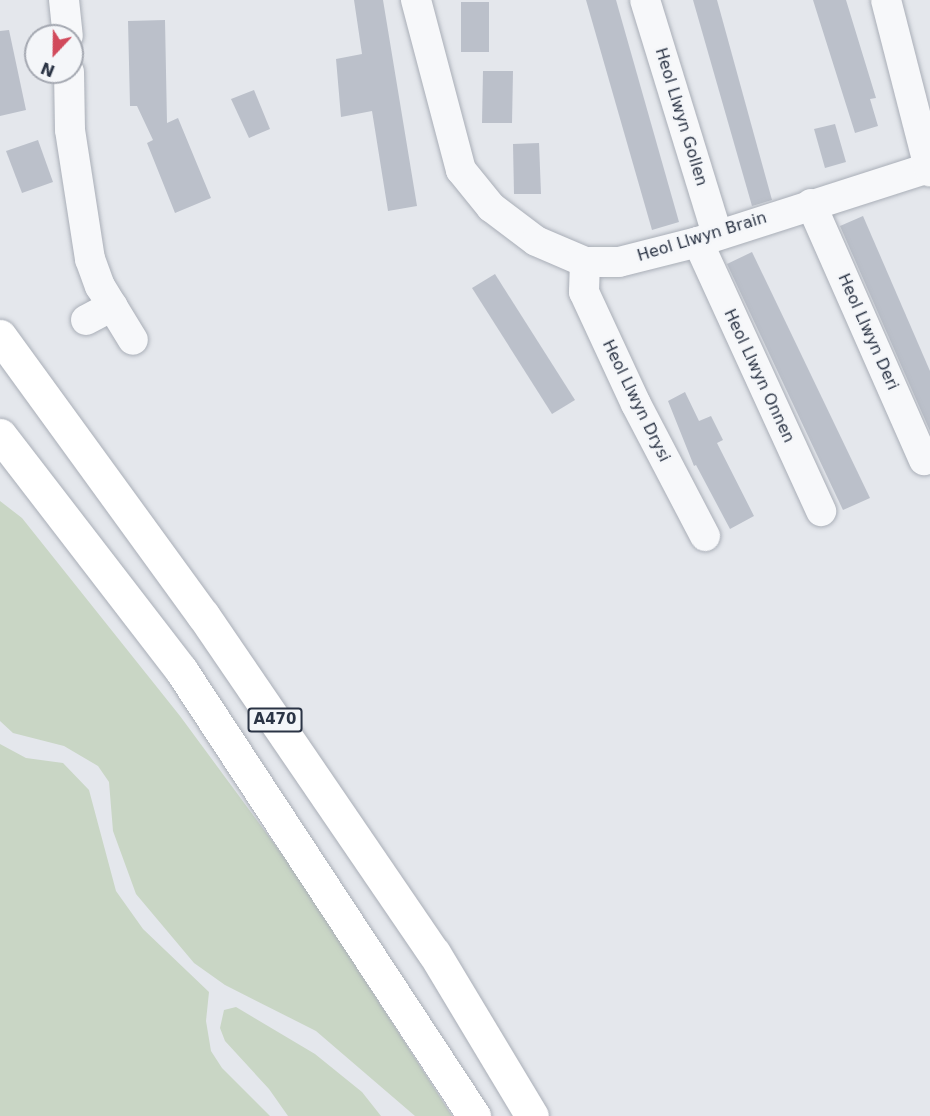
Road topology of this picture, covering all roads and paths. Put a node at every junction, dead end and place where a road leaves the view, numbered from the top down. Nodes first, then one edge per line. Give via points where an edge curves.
1 (64, 0) edge
2 (416, 0) edge
3 (645, 0) edge
4 (886, 0) edge
5 (67, 24) edge
6 (69, 84) edge
7 (929, 169) edge
8 (811, 204) junction
9 (707, 238) junction
10 (585, 262) junction
11 (112, 306) junction
12 (86, 320) dead end
13 (0, 336) edge
14 (134, 340) dead end
15 (0, 435) edge
16 (924, 460) dead end
17 (821, 511) dead end
18 (705, 536) dead end
19 (474, 1116) edge
20 (532, 1116) edge

1 - 5 street
2 - 10 street, Heol Llwyn Brain via 461,170 491,207 536,241
3 - 9 street, Heol Llwyn Gollen
4 - 7 street
6 - 11 street via 70,130 90,259
7 - 8 street, Heol Llwyn Brain
8 - 9 street, Heol Llwyn Brain
8 - 16 street, Heol Llwyn Deri
9 - 10 street, Heol Llwyn Brain via 619,262
9 - 17 street, Heol Llwyn Onnen
10 - 18 street, Heol Llwyn Drysi via 584,292 636,404
11 - 12 street
11 - 14 street
13 - 20 highway, A470 via 202,615 434,953
15 - 19 highway, A470 via 181,670

